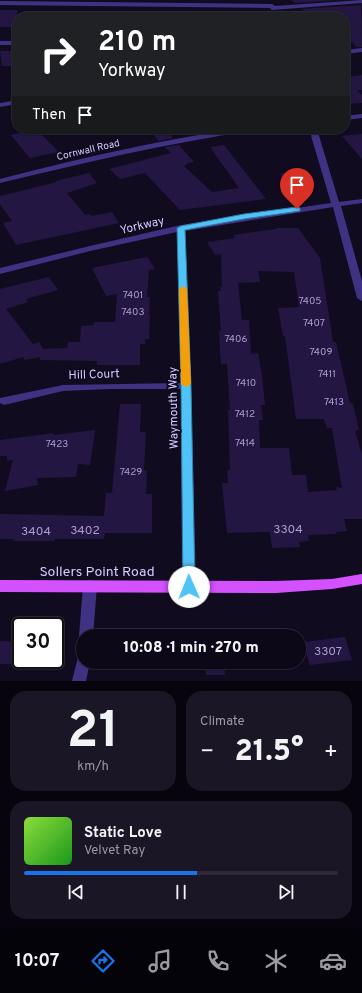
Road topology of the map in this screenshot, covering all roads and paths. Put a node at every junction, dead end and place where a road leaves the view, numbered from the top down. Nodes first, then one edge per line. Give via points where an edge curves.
1 (362, 1) edge
2 (159, 2) edge
3 (0, 3) edge
4 (272, 7) edge
5 (0, 43) edge
6 (12, 43) edge
7 (362, 50) edge
8 (350, 51) edge
9 (12, 103) edge
10 (0, 106) edge
11 (362, 116) edge
12 (350, 117) edge
13 (215, 134) edge
14 (315, 134) edge
15 (0, 180) edge
16 (362, 201) edge
17 (336, 204) junction
18 (181, 228) junction
19 (0, 271) edge
20 (362, 298) edge
21 (186, 386) junction
22 (4, 401) dead end
23 (362, 579) edge
24 (0, 586) edge
25 (90, 586) junction
26 (189, 587) junction
27 (87, 629) edge
28 (82, 669) edge
29 (79, 681) edge

1 - 4 street
2 - 3 street
2 - 4 street
5 - 6 street
7 - 8 street
9 - 10 street
11 - 12 street
13 - 15 street, Cornwall Road via 125,150
14 - 17 street
16 - 17 street, Yorkway
17 - 18 street, Yorkway via 244,216
17 - 20 street
18 - 19 street, Yorkway
18 - 21 street, Waymouth Way
21 - 22 street, Hill Court via 63,388
21 - 26 street, Waymouth Way
23 - 26 main road, Sollers Point Road via 332,584
24 - 25 main road, Sollers Point Road
25 - 26 main road, Sollers Point Road
25 - 27 street
28 - 29 street

